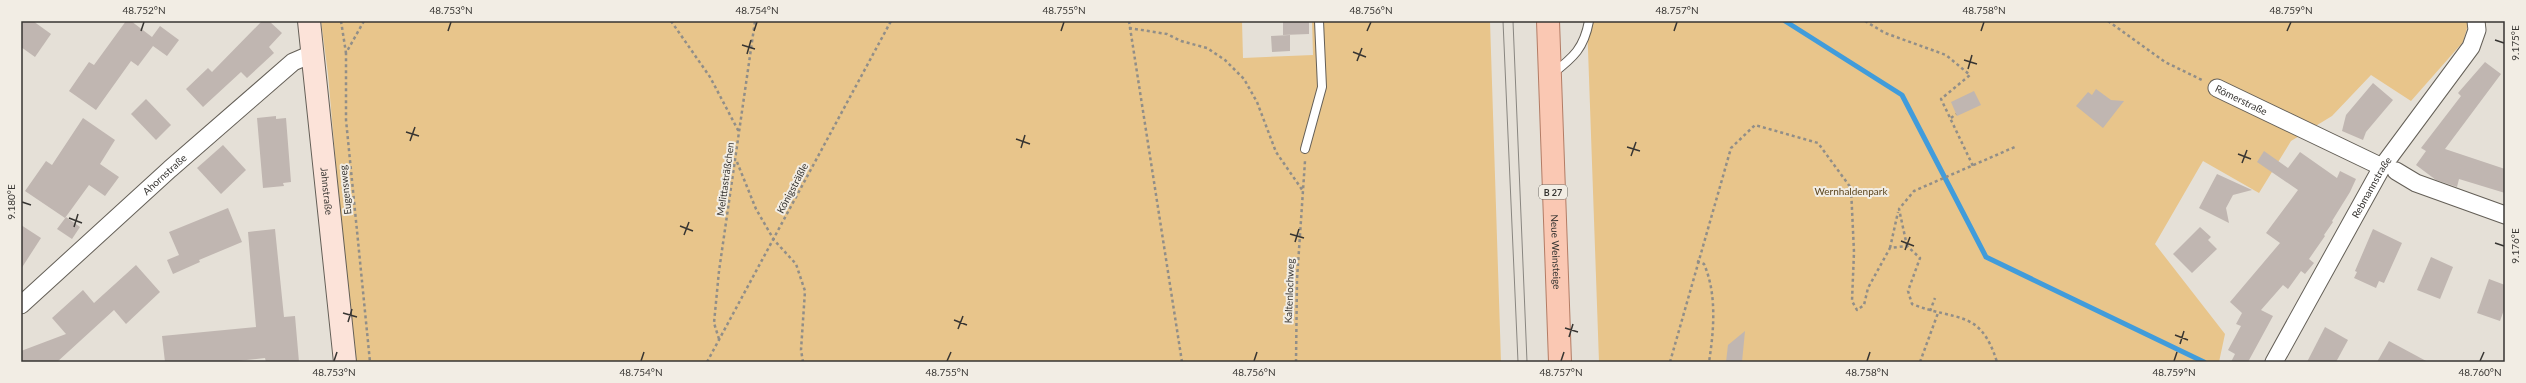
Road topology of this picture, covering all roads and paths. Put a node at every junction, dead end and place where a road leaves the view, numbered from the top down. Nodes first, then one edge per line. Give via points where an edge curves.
1 (310, 21) edge
2 (341, 21) edge
3 (364, 21) edge
4 (671, 21) edge
5 (755, 21) edge
6 (891, 21) edge
7 (1129, 21) edge
8 (1319, 21) edge
9 (1548, 21) edge
10 (1590, 21) edge
11 (1865, 21) edge
12 (2108, 21) edge
13 (2476, 21) edge
14 (1129, 28) junction
15 (314, 53) junction
16 (346, 53) junction
17 (1550, 76) junction
18 (2217, 88) joint
19 (1956, 114) dead end
20 (1950, 118) junction
21 (739, 132) junction
22 (2017, 146) dead end
23 (1305, 149) joint
24 (736, 160) junction
25 (1974, 166) junction
26 (2389, 169) junction
27 (1303, 191) junction
28 (1899, 209) junction
29 (2505, 215) edge
30 (774, 240) junction
31 (1907, 246) junction
32 (1890, 248) junction
33 (1697, 261) junction
34 (1935, 298) dead end
35 (21, 306) edge
36 (1930, 311) junction
37 (1938, 313) junction
38 (719, 339) junction
39 (345, 362) edge
40 (370, 362) edge
41 (707, 362) edge
42 (803, 362) edge
43 (1182, 362) edge
44 (1296, 362) edge
45 (1560, 362) edge
46 (1670, 362) edge
47 (1709, 362) edge
48 (1920, 362) edge
49 (1997, 362) edge
50 (2274, 362) edge

1 - 15 main road, Jahnstraße
2 - 16 path
3 - 16 path, Eugensweg
4 - 21 path via 710,77
5 - 21 path, Melittasträßchen
6 - 30 path, Königsträßle
7 - 14 path
8 - 23 lane via 1322,87
9 - 17 main road, Neue Weinsteige / B 27
10 - 17 lane via 1586,39 1574,57
11 - 20 path via 1885,34 1946,55 1970,75 1941,99
12 - 18 path, Römerstraße via 2166,62
13 - 26 street, Rebmannstraße via 2477,30 2471,47
14 - 27 path via 1167,34 1207,48 1225,60 1244,79 1257,102 1276,152
14 - 43 path
15 - 35 street, Ahornstraße via 293,62
15 - 39 main road, Jahnstraße
16 - 40 path, Eugensweg via 346,120
17 - 45 main road, Neue Weinsteige / B 27
18 - 26 street, Römerstraße
19 - 20 path
20 - 25 path
21 - 24 path, Melittasträßchen
22 - 25 path
23 - 27 path, Kaltenlochweg
24 - 30 path via 756,209
24 - 38 path, Melittasträßchen via 714,323
25 - 28 path via 1914,191
26 - 29 street, Römerstraße via 2416,183
26 - 50 street, Rebmannstraße
27 - 44 path, Kaltenlochweg via 1297,280
28 - 31 path
28 - 32 path
30 - 38 path, Königsträßle
30 - 42 path via 796,264 805,291 801,350
31 - 32 path
31 - 36 path via 1920,258 1908,292 1912,304
32 - 33 path via 1868,288 1864,305 1857,310 1852,301 1854,252 1851,188 1818,143 1755,125 1731,148
33 - 46 path
33 - 47 path via 1704,264 1709,277 1714,330
34 - 36 path
36 - 37 path
37 - 48 path
37 - 49 path via 1966,318 1980,328 1990,340
38 - 41 path, Königsträßle

